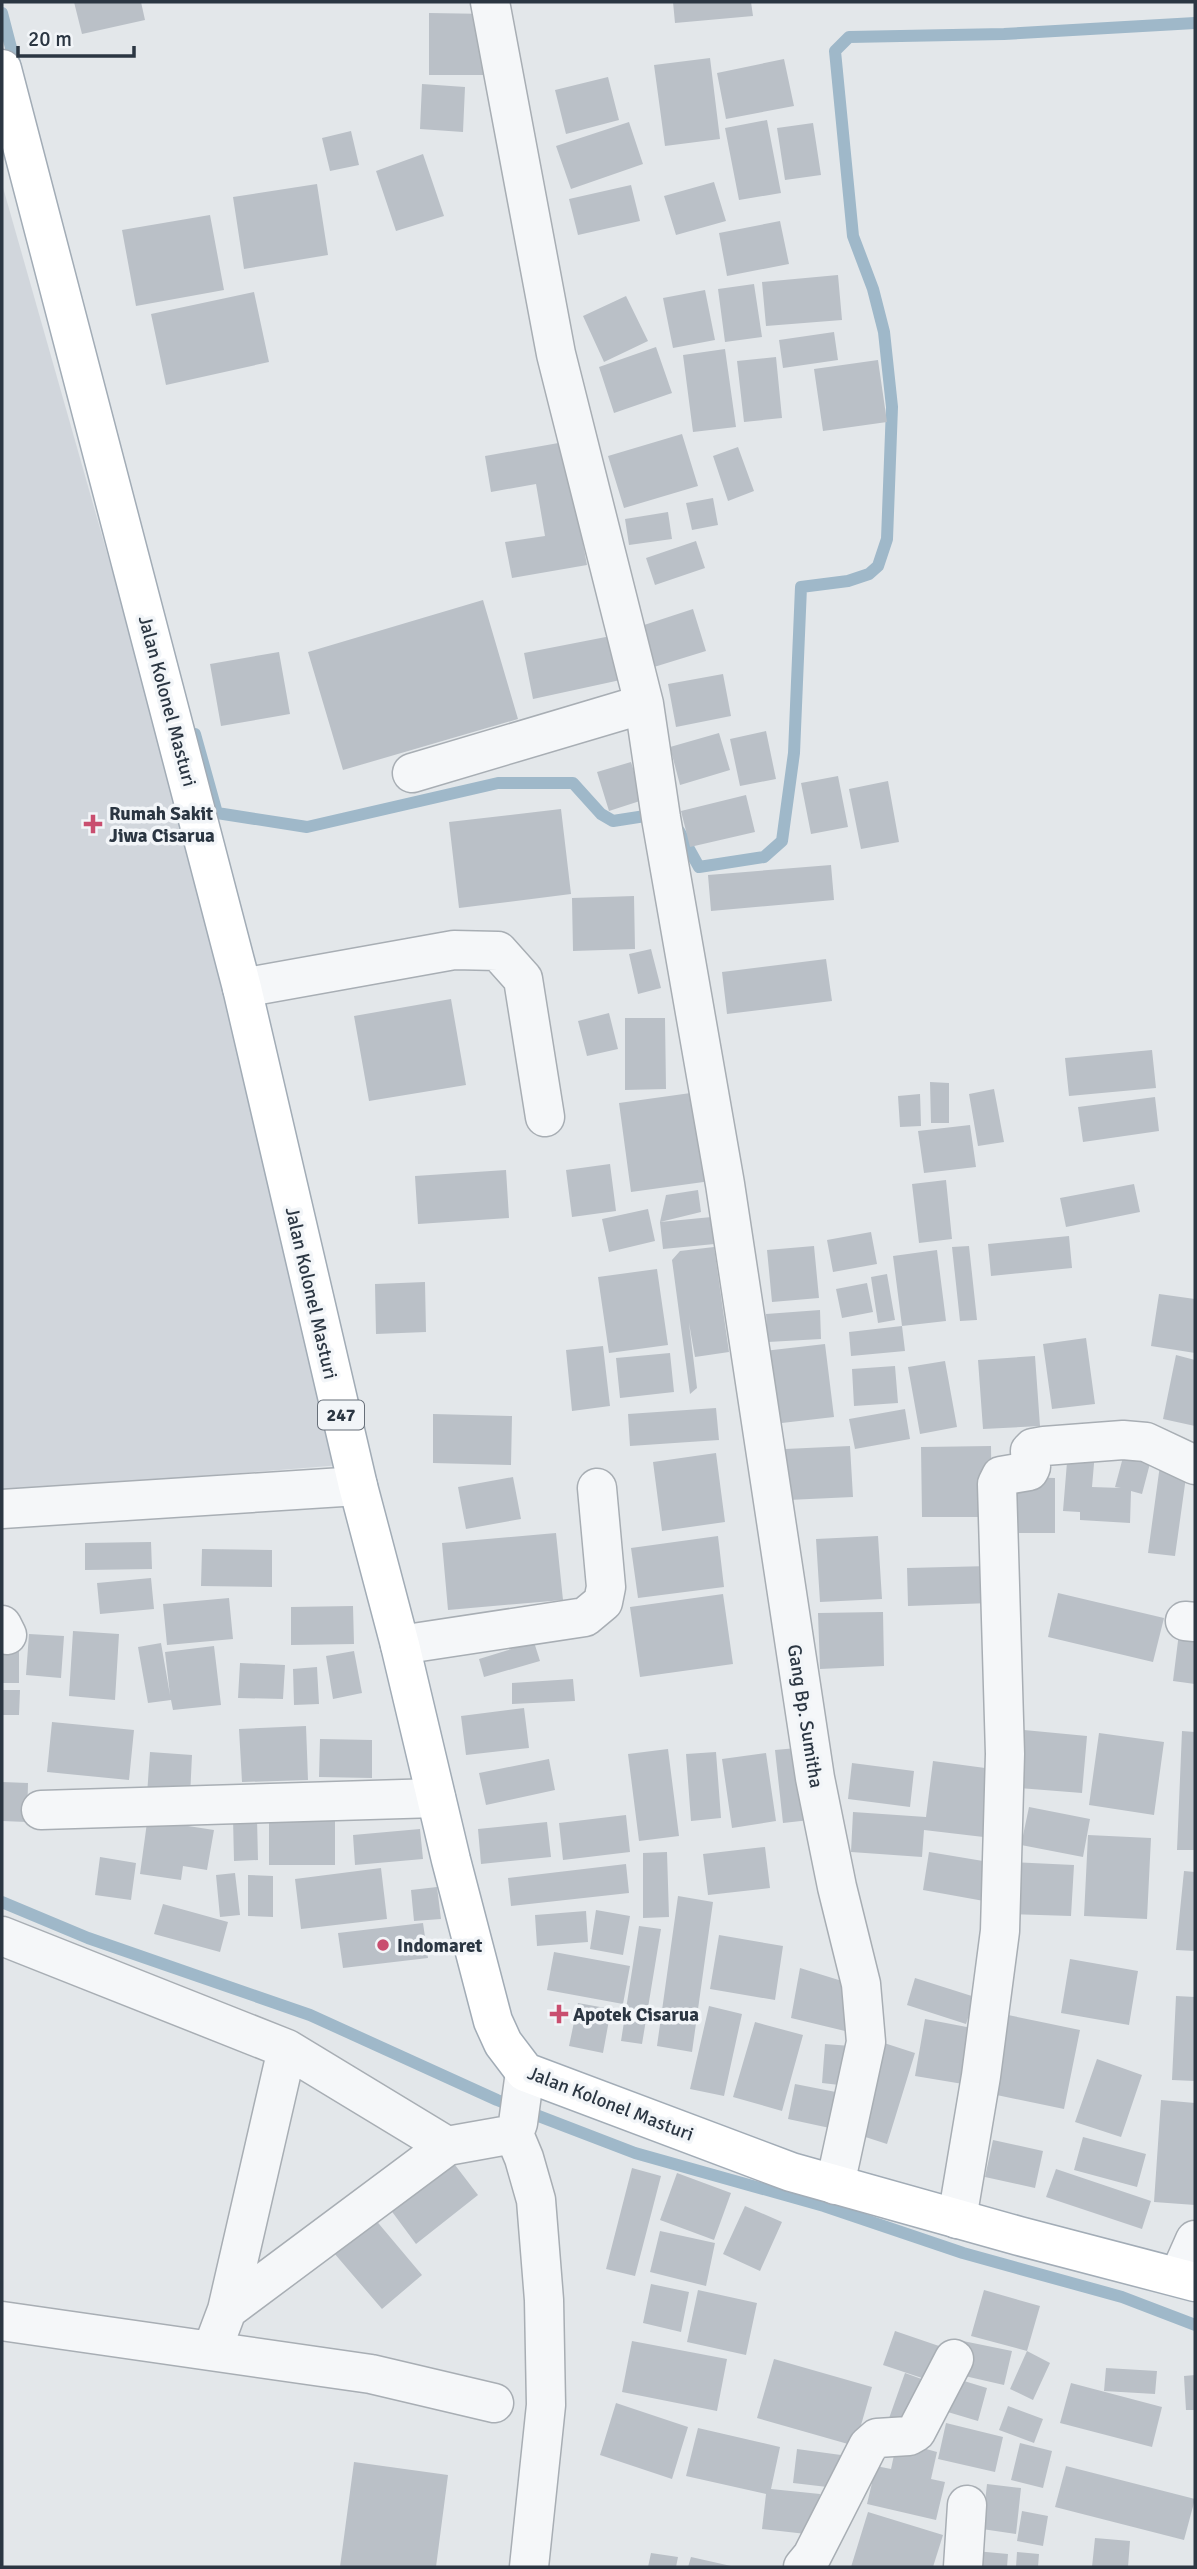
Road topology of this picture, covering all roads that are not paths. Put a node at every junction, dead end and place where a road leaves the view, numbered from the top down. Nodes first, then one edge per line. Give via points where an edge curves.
1 (490, 2) edge
2 (2, 69) edge
3 (644, 704) junction
4 (412, 774) dead end
5 (242, 988) junction
6 (545, 1117) dead end
7 (1195, 1465) edge
8 (358, 1486) junction
9 (597, 1488) dead end
10 (2, 1509) edge
11 (400, 1645) junction
12 (436, 1798) junction
13 (41, 1810) dead end
14 (2, 1936) edge
15 (287, 2049) junction
16 (524, 2079) junction
17 (516, 2128) junction
18 (447, 2146) junction
19 (835, 2185) junction
20 (957, 2219) junction
21 (1195, 2240) edge
22 (1187, 2279) edge
23 (227, 2310) junction
24 (2, 2321) edge
25 (212, 2350) junction
26 (954, 2359) dead end
27 (494, 2403) dead end
28 (967, 2505) dead end
29 (529, 2567) edge
30 (803, 2567) edge
31 (963, 2567) edge

1 - 3 street, Gang Bp. Sumitha via 556,354
2 - 5 main road, Jalan Kolonel Masturi / 247
3 - 4 street
3 - 19 street, Gang Bp. Sumitha via 815,1778 860,1984 866,2042
5 - 6 street via 454,950 498,951 523,978
5 - 8 main road, Jalan Kolonel Masturi / 247
7 - 20 street via 1146,1442 1044,1446 1030,1451 1029,1471 1001,1476 997,1484 1005,1754 1000,1931
8 - 10 street
8 - 11 main road, Jalan Kolonel Masturi / 247
9 - 11 street via 606,1587 603,1602 585,1617
11 - 12 main road, Jalan Kolonel Masturi / 247
12 - 13 street
12 - 16 main road, Jalan Kolonel Masturi / 247 via 493,2021
14 - 15 street
15 - 18 street
15 - 23 street
16 - 17 street
16 - 19 main road, Jalan Kolonel Masturi
17 - 18 street
17 - 29 street via 536,2200 544,2300 546,2405
18 - 23 street
19 - 20 main road, Jalan Kolonel Masturi
20 - 22 main road, Jalan Kolonel Masturi
21 - 22 street
23 - 25 street
24 - 25 street
25 - 27 street via 371,2374
26 - 30 street via 916,2432 877,2438 868,2446 813,2556
28 - 31 street

